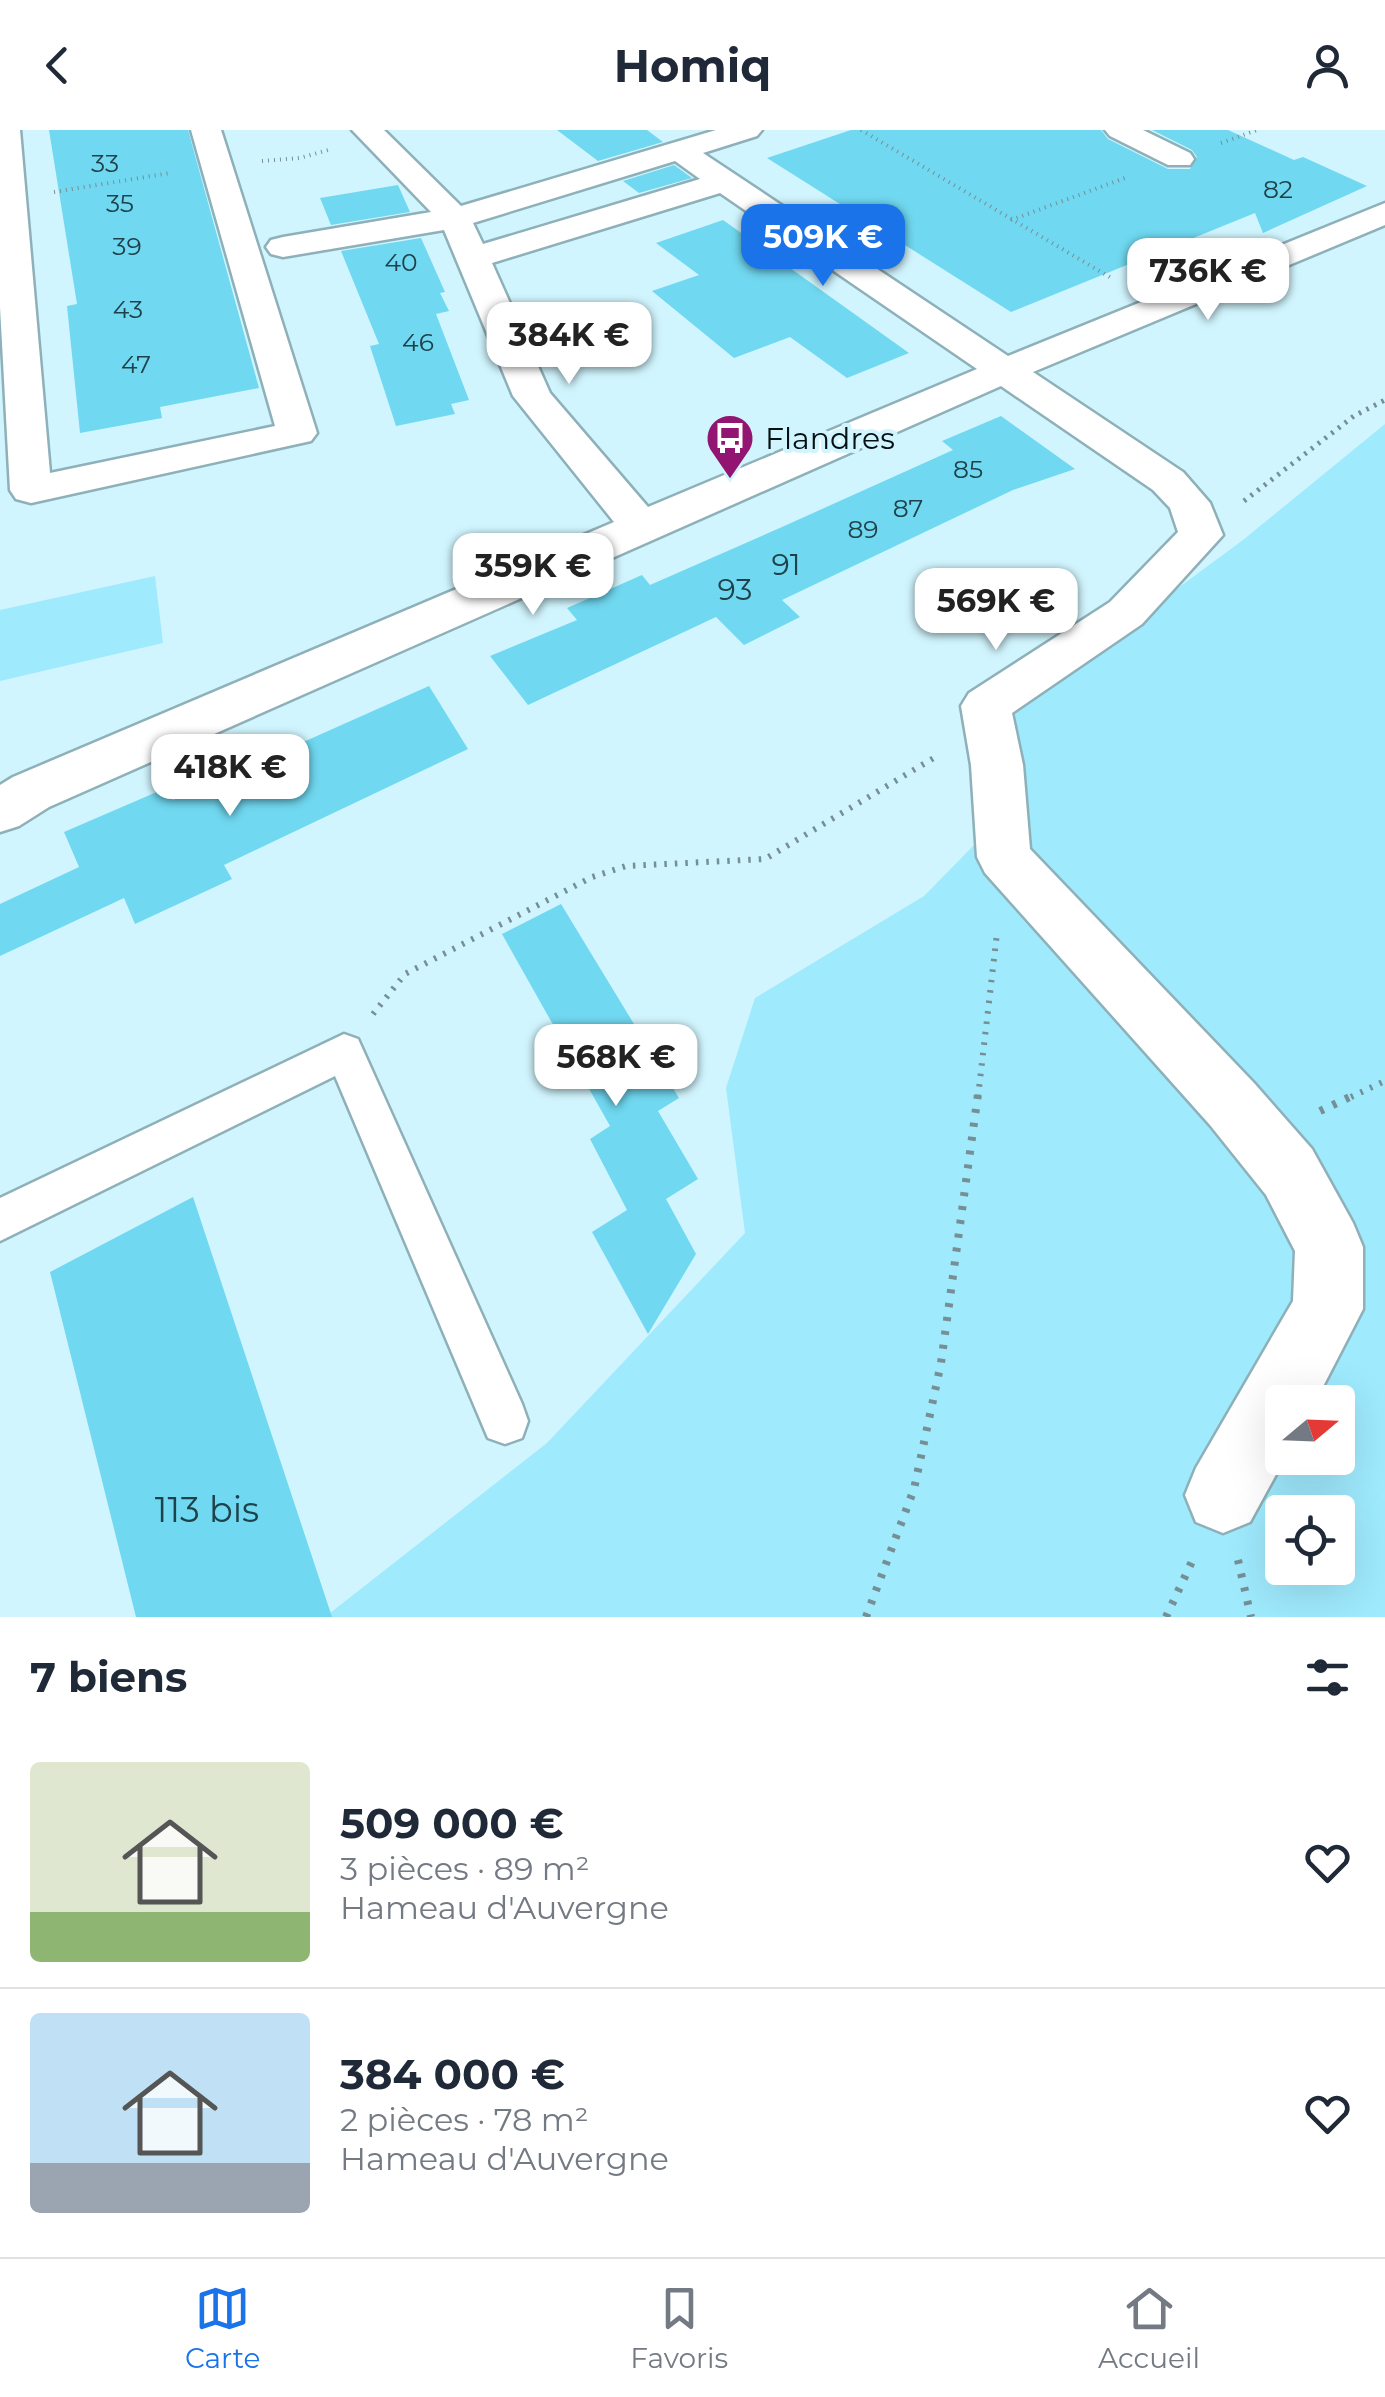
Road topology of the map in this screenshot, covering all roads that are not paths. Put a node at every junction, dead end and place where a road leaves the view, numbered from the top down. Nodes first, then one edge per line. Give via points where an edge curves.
1 (6, 130) edge
2 (206, 130) edge
3 (367, 130) edge
4 (747, 130) edge
5 (1120, 130) edge
6 (678, 150) junction
7 (1179, 159) road end
8 (722, 182) junction
9 (5, 208) edge
10 (1385, 214) edge
11 (455, 218) junction
12 (283, 247) dead end
13 (473, 258) junction
14 (1005, 372) junction
15 (643, 530) junction
16 (0, 811) edge
17 (0, 1220) edge
18 (505, 1420) dead end
19 (1223, 1495) dead end

1 - 9 street
2 - 9 street via 297,433 31,490
3 - 11 street
4 - 6 street
5 - 7 street
6 - 8 street
6 - 11 street
8 - 13 street
8 - 14 street
10 - 14 street
11 - 12 street
11 - 13 street
13 - 15 street via 532,396
14 - 15 street
14 - 19 street via 1168,481 1188,503 1201,535 1126,612 986,706 1004,857 1289,1172 1329,1246 1328,1310
15 - 16 street
17 - 18 lane via 344,1052

